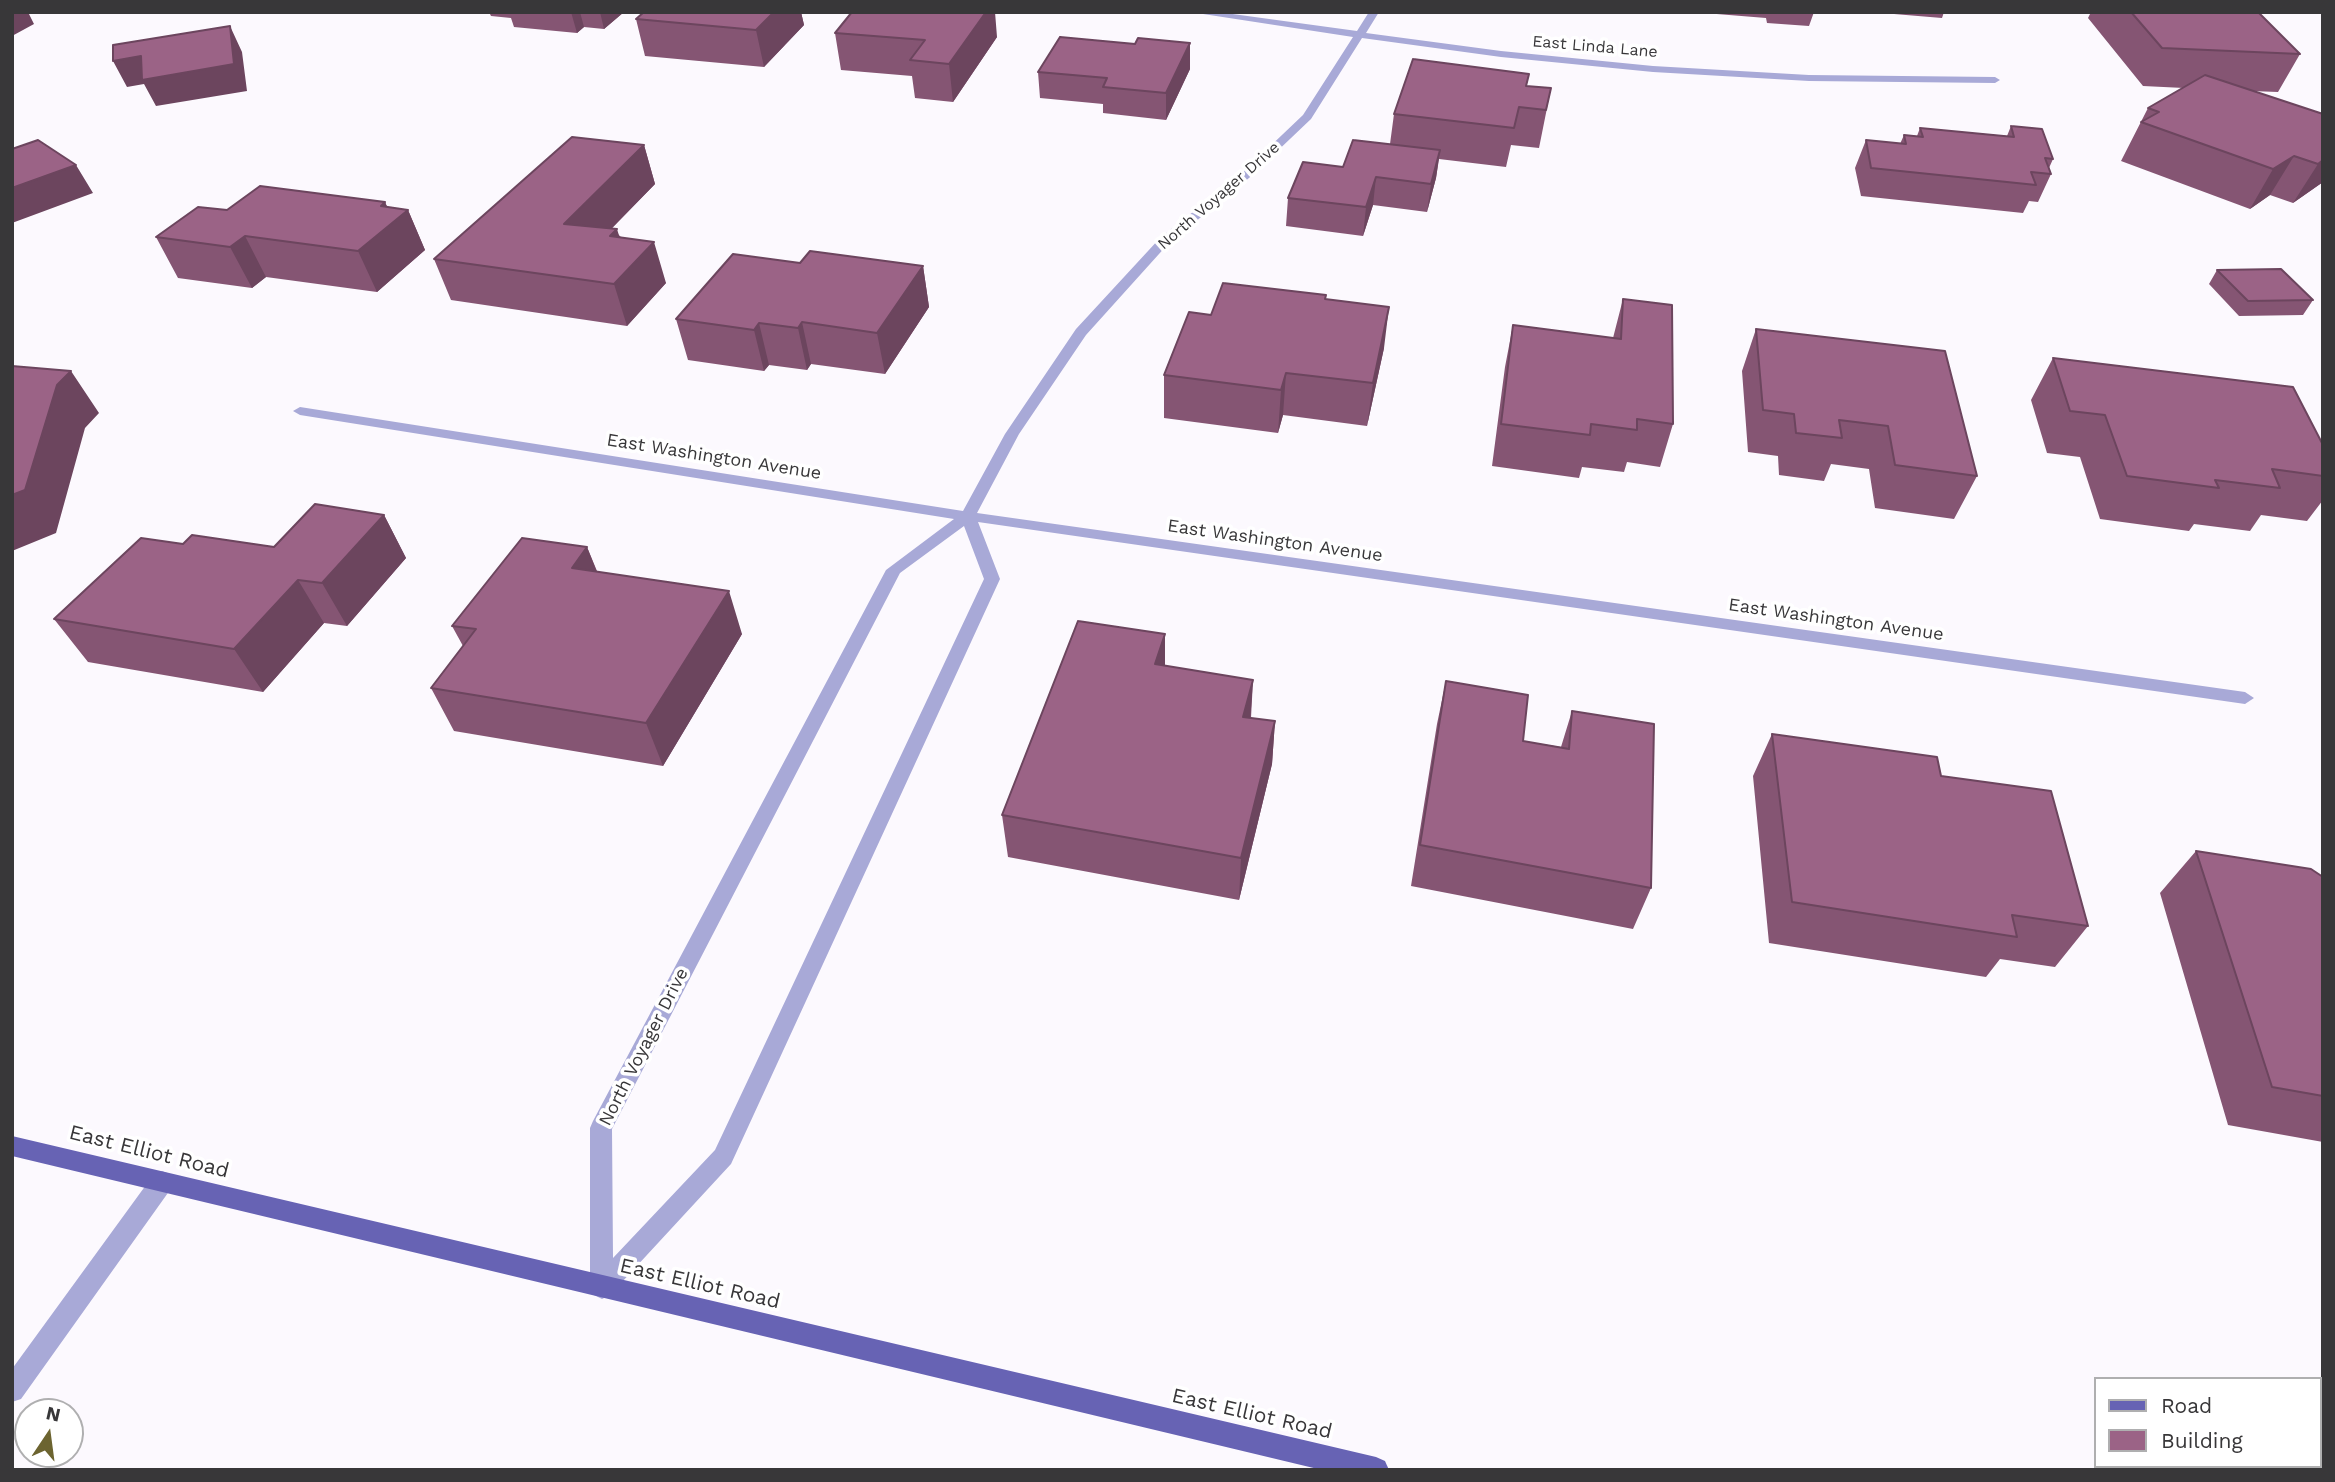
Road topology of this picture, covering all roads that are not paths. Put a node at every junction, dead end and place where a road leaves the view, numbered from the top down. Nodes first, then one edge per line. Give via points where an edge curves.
1 (1195, 12) edge
2 (1374, 12) edge
3 (1360, 34) junction
4 (1995, 80) dead end
5 (300, 411) dead end
6 (968, 516) junction
7 (2245, 698) dead end
8 (12, 1146) edge
9 (162, 1182) junction
10 (601, 1287) junction
11 (12, 1391) edge
12 (1376, 1470) edge

1 - 3 street, East Linda Lane
2 - 3 street, North Voyager Drive
3 - 4 street, East Linda Lane via 1653,69 1809,78
3 - 6 street, North Voyager Drive via 1307,117 1245,176 1164,241 1081,332 1012,433
5 - 6 street, East Washington Avenue
6 - 7 street, East Washington Avenue
6 - 10 street, North Voyager Drive via 894,570 601,1128
6 - 10 street via 992,579 723,1157
8 - 9 main road, East Elliot Road
9 - 10 main road, East Elliot Road
9 - 11 street
10 - 12 main road, East Elliot Road

